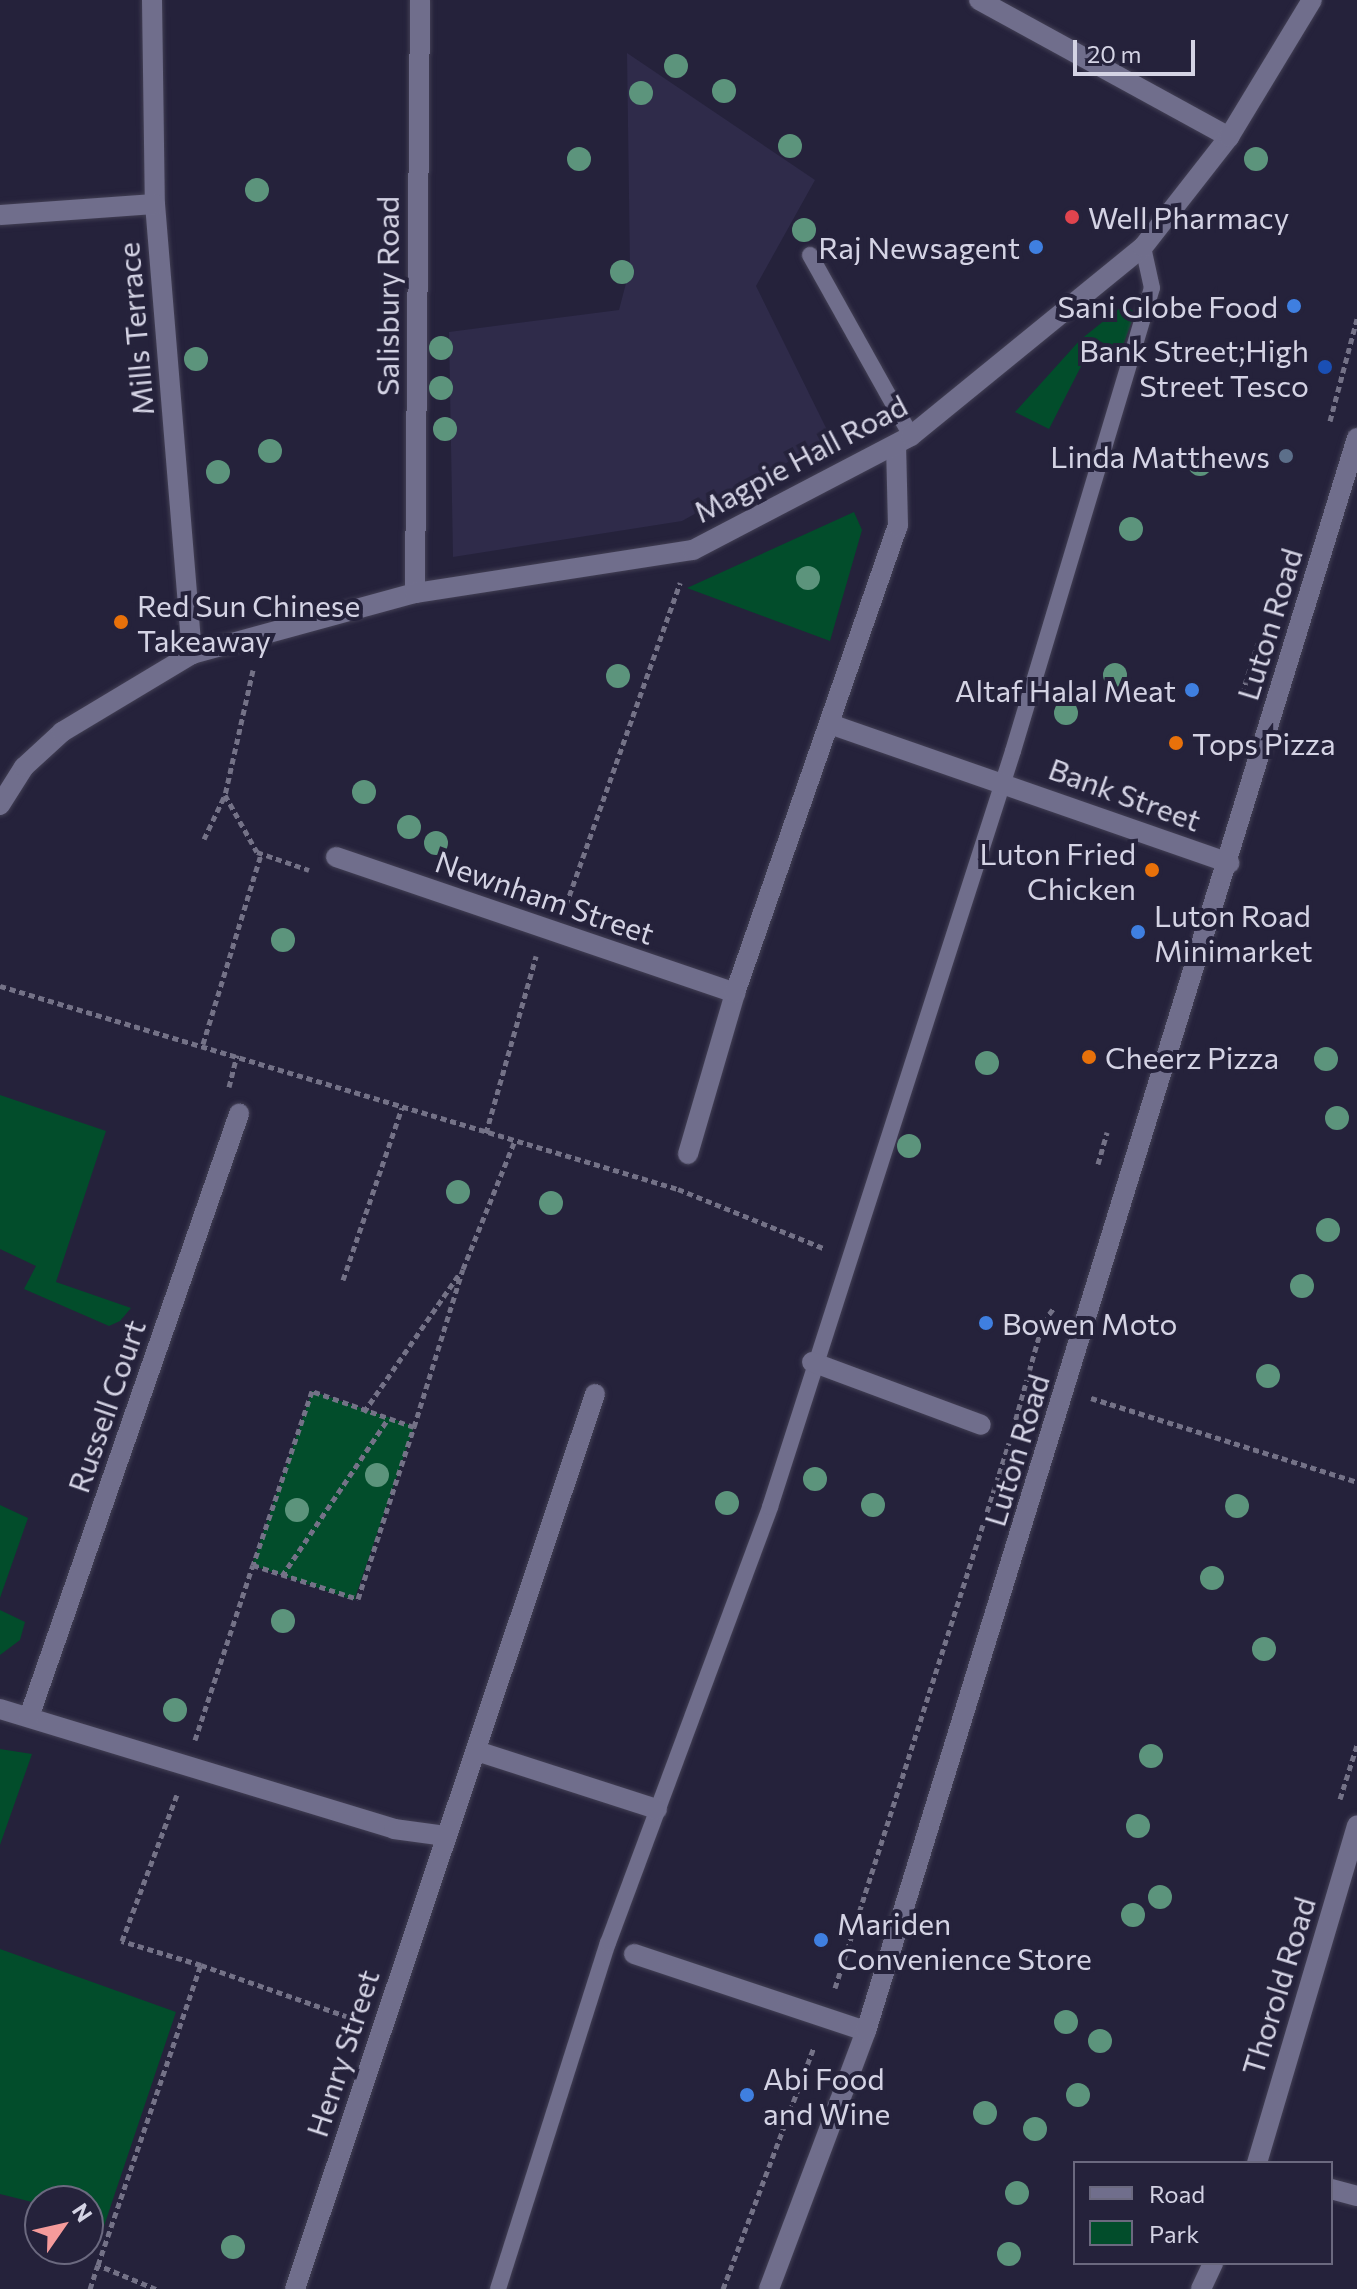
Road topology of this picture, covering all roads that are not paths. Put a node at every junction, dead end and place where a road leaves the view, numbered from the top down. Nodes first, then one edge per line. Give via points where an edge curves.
1 (152, 0) edge
2 (420, 0) edge
3 (979, 0) edge
4 (1312, 0) edge
5 (1229, 137) junction
6 (155, 204) junction
7 (0, 215) edge
8 (1143, 247) junction
9 (810, 255) dead end
10 (1357, 438) edge
11 (904, 441) junction
12 (415, 593) junction
13 (192, 654) junction
14 (830, 724) junction
15 (1001, 781) junction
16 (0, 805) edge
17 (336, 857) road end
18 (1229, 863) junction
19 (735, 993) junction
20 (239, 1114) dead end
21 (688, 1154) dead end
22 (812, 1362) junction
23 (595, 1394) dead end
24 (981, 1425) dead end
25 (0, 1709) edge
26 (29, 1717) junction
27 (480, 1752) junction
28 (657, 1809) junction
29 (1357, 1826) edge
30 (446, 1836) junction
31 (634, 1954) dead end
32 (866, 2031) junction
33 (1258, 2161) edge
34 (1333, 2190) edge
35 (1357, 2196) edge
36 (1212, 2265) edge
37 (295, 2289) edge
38 (498, 2289) edge
39 (769, 2289) edge
40 (1201, 2289) edge

1 - 6 street, Mills Terrace
2 - 12 street, Salisbury Road
3 - 5 street
4 - 5 street, Magpie Hall Road
5 - 8 street, Magpie Hall Road
6 - 7 street
6 - 13 street, Mills Terrace
8 - 11 street, Magpie Hall Road
8 - 15 lane via 1152,288
9 - 11 lane
10 - 18 street, Luton Road
11 - 12 street, Magpie Hall Road via 693,550
11 - 14 street via 898,526
12 - 13 street, Magpie Hall Road
13 - 16 street, Magpie Hall Road via 62,732 24,767
14 - 15 street
14 - 19 street
15 - 18 street, Bank Street
15 - 22 lane
17 - 19 street, Newnham Street
18 - 32 street, Luton Road
19 - 21 street
20 - 26 street, Russell Court
22 - 24 street
22 - 28 lane via 770,1507
23 - 27 street, Henry Street
25 - 26 street
26 - 30 street via 394,1829
27 - 28 street
27 - 30 street, Henry Street
28 - 38 lane
29 - 33 street, Thorold Road
30 - 37 street, Henry Street
31 - 32 street
32 - 39 street, Luton Road
34 - 35 street
36 - 40 street

